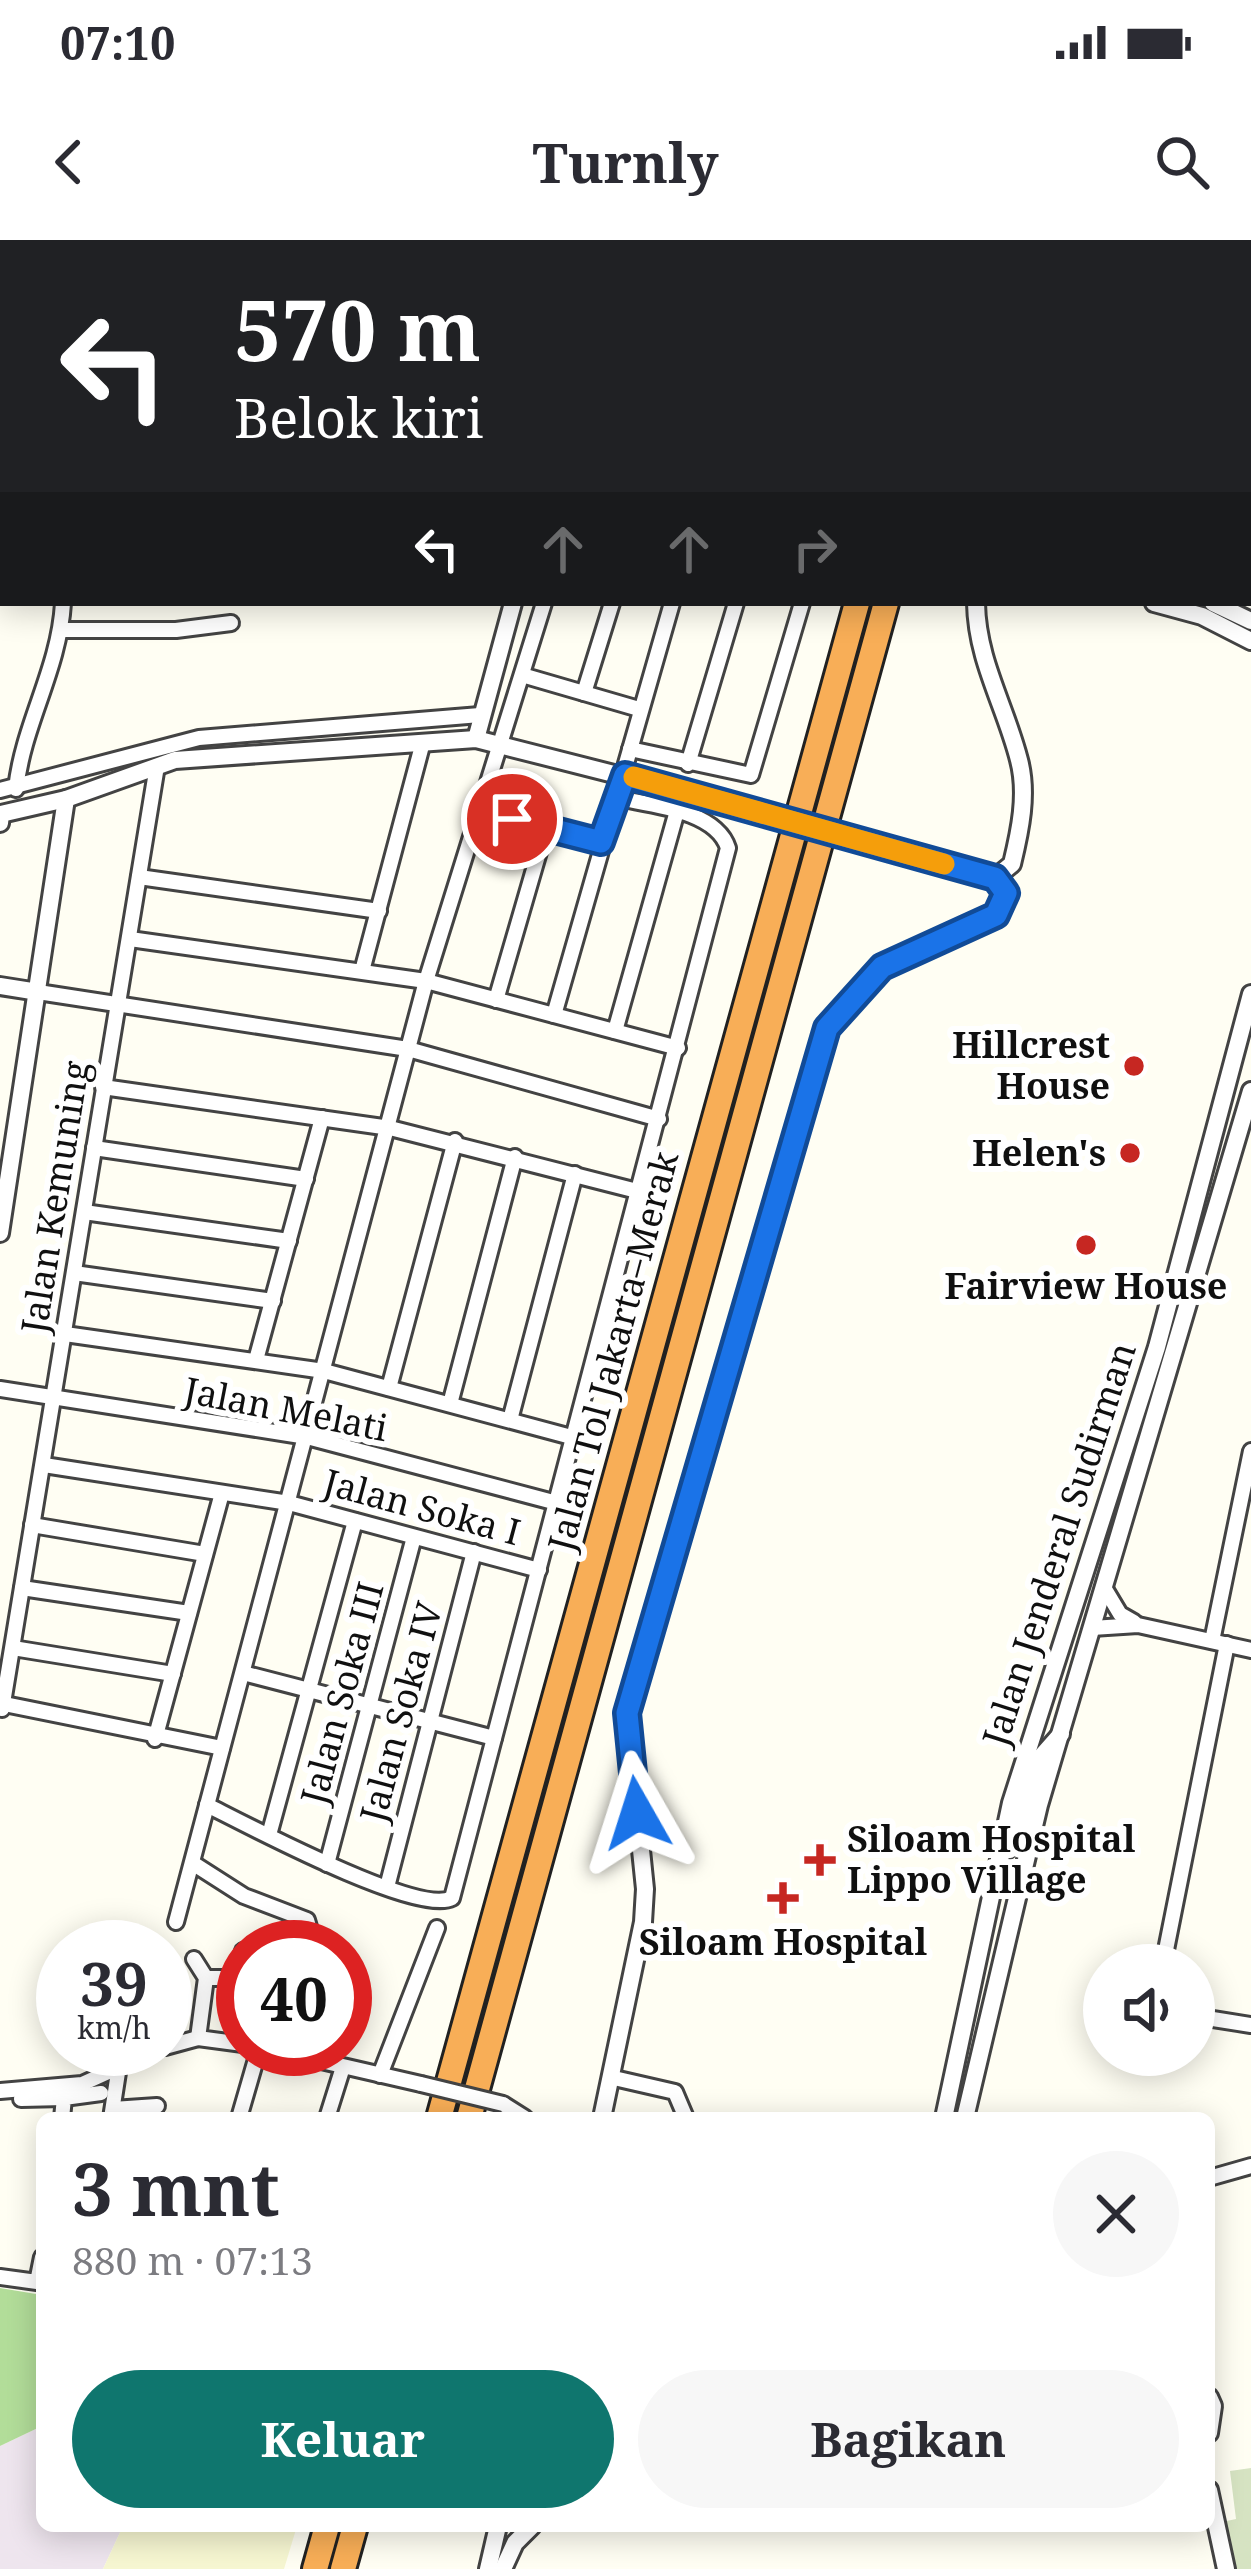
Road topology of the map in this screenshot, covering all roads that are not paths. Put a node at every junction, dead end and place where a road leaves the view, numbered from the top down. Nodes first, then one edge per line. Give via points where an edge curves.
1 (63, 606) edge
2 (512, 606) edge
3 (543, 606) edge
4 (611, 606) edge
5 (671, 606) edge
6 (735, 606) edge
7 (801, 606) edge
8 (856, 606) edge
9 (885, 606) edge
10 (976, 606) edge
11 (1165, 606) edge
12 (1219, 606) edge
13 (1251, 621) edge
14 (231, 623) dead end
15 (61, 630) junction
16 (1251, 640) edge
17 (522, 675) junction
18 (584, 693) junction
19 (639, 709) junction
20 (480, 715) junction
21 (476, 739) junction
22 (499, 741) junction
23 (423, 742) junction
24 (630, 749) junction
25 (688, 764) junction
26 (157, 766) junction
27 (625, 775) junction
28 (8, 789) edge
29 (617, 798) junction
30 (65, 799) junction
31 (478, 811) junction
32 (676, 811) junction
33 (1, 814) edge
34 (0, 823) edge
35 (546, 828) junction
36 (601, 842) junction
37 (1012, 864) junction
38 (139, 877) junction
39 (995, 878) junction
40 (1006, 893) junction
41 (379, 910) junction
42 (130, 939) junction
43 (362, 971) junction
44 (426, 982) junction
45 (0, 986) edge
46 (38, 992) junction
47 (1251, 994) edge
48 (496, 1000) junction
49 (115, 1005) junction
50 (554, 1015) junction
51 (615, 1031) junction
52 (679, 1048) junction
53 (408, 1049) junction
54 (103, 1087) junction
55 (1251, 1091) edge
56 (322, 1118) junction
57 (659, 1119) junction
58 (390, 1128) junction
59 (455, 1141) junction
60 (94, 1148) junction
61 (515, 1157) junction
62 (575, 1174) junction
63 (306, 1179) junction
64 (641, 1192) junction
65 (84, 1212) junction
66 (0, 1233) edge
67 (289, 1241) junction
68 (74, 1273) junction
69 (273, 1300) junction
70 (65, 1334) junction
71 (256, 1360) junction
72 (324, 1371) junction
73 (389, 1388) junction
74 (0, 1389) edge
75 (55, 1399) junction
76 (450, 1404) junction
77 (510, 1420) junction
78 (307, 1437) junction
79 (575, 1438) junction
80 (1251, 1451) edge
81 (44, 1465) junction
82 (222, 1492) junction
83 (289, 1503) junction
84 (557, 1503) junction
85 (355, 1521) junction
86 (32, 1525) junction
87 (414, 1537) junction
88 (473, 1552) junction
89 (205, 1554) junction
90 (539, 1570) junction
91 (22, 1588) junction
92 (1105, 1589) junction
93 (189, 1613) junction
94 (1138, 1625) junction
95 (1092, 1628) junction
96 (1220, 1643) junction
97 (13, 1648) junction
98 (1251, 1650) edge
99 (173, 1673) junction
100 (243, 1673) junction
101 (309, 1690) junction
102 (1, 1706) edge
103 (369, 1706) junction
104 (429, 1721) junction
105 (1061, 1734) junction
106 (156, 1737) junction
107 (494, 1738) junction
108 (222, 1750) junction
109 (207, 1805) junction
110 (269, 1835) junction
111 (1000, 1852) junction
112 (194, 1864) junction
113 (327, 1864) junction
114 (386, 1887) junction
115 (177, 1920) edge
116 (308, 1920) edge
117 (437, 1928) dead end
118 (1167, 1944) edge
119 (194, 1960) dead end
120 (206, 1978) junction
121 (216, 1978) edge
122 (1215, 2019) edge
123 (1251, 2024) edge
124 (198, 2038) junction
125 (192, 2040) edge
126 (216, 2040) edge
127 (372, 2073) edge
128 (380, 2075) junction
129 (94, 2076) edge
130 (118, 2076) edge
131 (251, 2076) edge
132 (340, 2076) edge
133 (610, 2077) junction
134 (100, 2093) dead end
135 (0, 2096) edge
136 (64, 2098) junction
137 (157, 2106) dead end
138 (63, 2112) edge
139 (112, 2112) edge
140 (123, 2112) edge
141 (241, 2112) edge
142 (329, 2112) edge
143 (441, 2112) edge
144 (472, 2112) edge
145 (516, 2112) edge
146 (599, 2112) edge
147 (683, 2112) edge
148 (945, 2112) edge
149 (966, 2112) edge
150 (1251, 2166) edge
151 (1215, 2176) edge
152 (0, 2277) edge
153 (36, 2282) edge
154 (1215, 2519) edge
155 (325, 2532) edge
156 (353, 2532) edge
157 (497, 2532) edge
158 (528, 2532) edge
159 (315, 2569) edge
160 (343, 2569) edge
161 (488, 2569) edge
162 (503, 2569) edge
163 (1226, 2569) edge

1 - 15 street
2 - 20 street
3 - 17 street
4 - 18 street
5 - 19 street
6 - 25 street
7 - 25 street via 754,771 746,777
8 - 143 highway, Jalan Tol Jakarta–Merak
9 - 144 highway, Jalan Tol Jakarta–Merak
10 - 37 street via 988,678 1020,760 1023,806
11 - 16 street
12 - 13 street
14 - 15 street
15 - 28 street
17 - 18 street
17 - 22 street
18 - 19 street
19 - 24 street
20 - 21 street
20 - 28 street via 199,738
21 - 22 street
21 - 23 street
22 - 27 street
22 - 31 street
23 - 26 street
23 - 41 street
24 - 25 street
24 - 27 street
26 - 30 street
26 - 38 street, Jalan Kemuning
27 - 29 street
27 - 39 street, bridge
29 - 32 street
29 - 36 street
30 - 33 street
30 - 46 street
31 - 35 street
31 - 44 street
32 - 51 street
32 - 52 street via 707,824 728,848
33 - 34 street
35 - 36 street
35 - 48 street
36 - 50 street
37 - 39 street
37 - 40 street
38 - 41 street
38 - 42 street, Jalan Kemuning
39 - 40 street
40 - 133 street via 996,915 882,967 827,1028 627,1713 645,1889
41 - 43 street
42 - 43 street
42 - 49 street, Jalan Kemuning
43 - 44 street
44 - 48 street
44 - 53 street
45 - 46 street
46 - 49 street
46 - 66 street
47 - 111 street, Jalan Jenderal Sudirman via 1157,1347
48 - 50 street
49 - 53 street
49 - 54 street, Jalan Kemuning
50 - 51 street
51 - 52 street
52 - 57 street
53 - 57 street
53 - 58 street
54 - 56 street
54 - 60 street, Jalan Kemuning
55 - 92 street, Jalan Jenderal Sudirman
56 - 58 street
56 - 63 street
57 - 64 street
58 - 59 street
58 - 72 street
59 - 61 street
59 - 73 street
60 - 63 street
60 - 65 street, Jalan Kemuning
61 - 62 street
61 - 76 street
62 - 64 street
62 - 77 street
63 - 67 street
64 - 79 street
65 - 67 street
65 - 68 street, Jalan Kemuning
67 - 69 street
68 - 69 street
68 - 70 street, Jalan Kemuning
69 - 71 street
70 - 71 street
70 - 75 street, Jalan Kemuning
71 - 72 street
72 - 73 street
72 - 78 street
73 - 76 street
74 - 75 street, Jalan Melati
75 - 78 street, Jalan Melati
75 - 81 street, Jalan Kemuning
76 - 77 street
77 - 79 street
78 - 83 street
78 - 84 street, Jalan Melati
79 - 84 street
80 - 96 street
81 - 82 street, Jalan Soka I
81 - 86 street, Jalan Kemuning
82 - 83 street, Jalan Soka I
82 - 89 street
83 - 85 street, Jalan Soka I
83 - 100 street
84 - 90 street
85 - 87 street, Jalan Soka I
85 - 101 street
86 - 89 street
86 - 91 street, Jalan Kemuning
87 - 88 street, Jalan Soka I
87 - 103 street, Jalan Soka III
88 - 90 street, Jalan Soka I
88 - 104 street, Jalan Soka IV
89 - 93 street
90 - 107 street
91 - 93 street
91 - 97 street, Jalan Kemuning
92 - 94 street
92 - 95 street, Jalan Jenderal Sudirman
93 - 99 street
94 - 95 street
94 - 96 street
95 - 105 street, Jalan Jenderal Sudirman
96 - 98 street
96 - 118 street
97 - 99 street
97 - 102 street, Jalan Kemuning
99 - 106 street
100 - 101 street
100 - 108 street
101 - 103 street
101 - 110 street
102 - 106 street
103 - 104 street
103 - 113 street, Jalan Soka III
104 - 107 street
104 - 114 street, Jalan Soka IV
105 - 111 street via 1038,1760 1014,1844
105 - 149 street, Jalan Jenderal Sudirman
106 - 108 street
107 - 114 street via 452,1898 440,1903
108 - 109 street
109 - 110 street
109 - 112 street
110 - 113 street
111 - 148 street, Jalan Jenderal Sudirman
112 - 115 street
112 - 116 street via 244,1896
113 - 114 street
117 - 128 street
119 - 120 street
120 - 121 street
120 - 124 street
122 - 123 street
124 - 125 street
124 - 126 street
127 - 128 street
128 - 145 street, bridge
129 - 135 street
130 - 139 street
131 - 141 street
132 - 142 street
133 - 146 street
133 - 147 street via 675,2092
134 - 136 street
135 - 136 street
136 - 138 street
137 - 140 street
150 - 151 street
152 - 153 street
154 - 163 street
155 - 159 highway
156 - 160 highway
157 - 161 street
158 - 162 street

